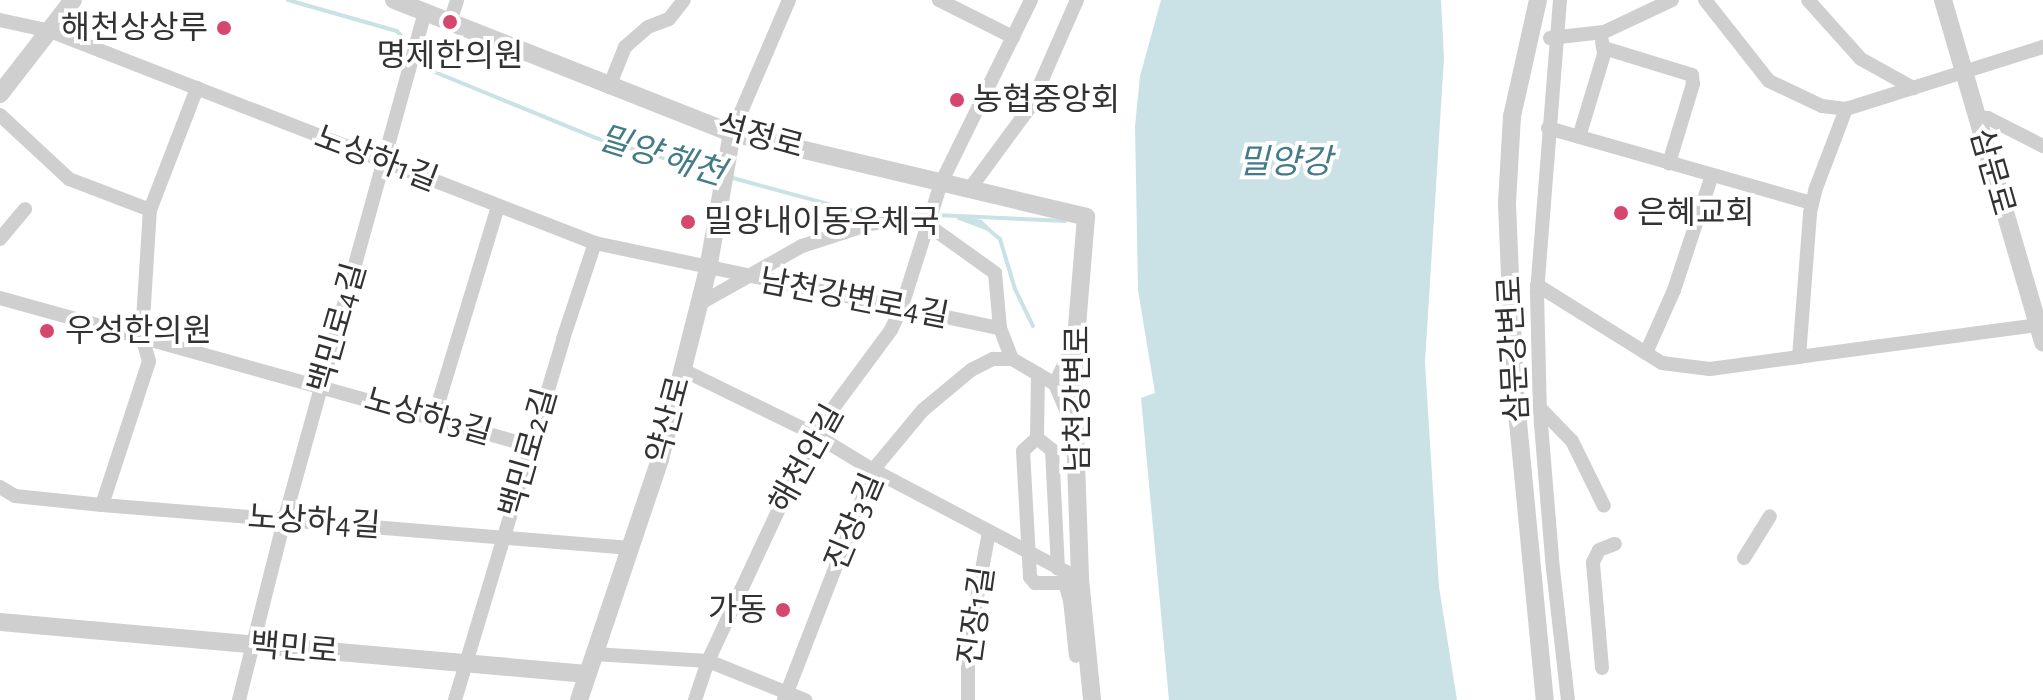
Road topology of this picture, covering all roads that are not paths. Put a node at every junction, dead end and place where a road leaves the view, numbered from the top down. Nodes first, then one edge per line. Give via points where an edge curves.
1 (73, 0) edge
2 (394, 0) edge
3 (457, 0) edge
4 (684, 0) edge
5 (789, 0) edge
6 (939, 0) edge
7 (1031, 0) edge
8 (1077, 0) edge
9 (1538, 0) edge
10 (1560, 0) edge
11 (1672, 0) edge
12 (1705, 0) edge
13 (1808, 0) edge
14 (1943, 0) edge
15 (424, 16) junction
16 (0, 20) edge
17 (450, 22) junction
18 (50, 31) junction
19 (1600, 33) junction
20 (1013, 37) junction
21 (1555, 38) junction
22 (2043, 47) edge
23 (1604, 48) junction
24 (1964, 71) junction
25 (609, 87) junction
26 (197, 88) junction
27 (1913, 88) junction
28 (0, 94) edge
29 (1846, 109) junction
30 (0, 115) edge
31 (1977, 118) junction
32 (1548, 128) junction
33 (732, 133) junction
34 (1579, 137) junction
35 (2043, 146) edge
36 (384, 162) junction
37 (1669, 163) junction
38 (1712, 175) junction
39 (941, 183) junction
40 (969, 190) junction
41 (1812, 203) junction
42 (498, 207) junction
43 (25, 209) dead end
44 (150, 210) junction
45 (928, 225) junction
46 (0, 239) edge
47 (595, 243) junction
48 (708, 269) junction
49 (745, 277) junction
50 (1537, 285) junction
51 (0, 298) edge
52 (699, 304) junction
53 (902, 306) junction
54 (1000, 328) junction
55 (142, 336) junction
56 (2041, 336) edge
57 (1076, 340) junction
58 (1646, 353) junction
59 (1799, 357) junction
60 (1012, 359) junction
61 (683, 370) junction
62 (1038, 374) junction
63 (1055, 384) junction
64 (322, 387) junction
65 (1540, 408) junction
66 (434, 417) junction
67 (1075, 432) junction
68 (814, 434) junction
69 (1037, 438) junction
70 (531, 446) junction
71 (873, 470) junction
72 (0, 487) edge
73 (102, 505) junction
74 (1604, 506) dead end
75 (1770, 516) dead end
76 (284, 521) junction
77 (989, 532) junction
78 (504, 537) junction
79 (1615, 544) dead end
80 (630, 548) junction
81 (1029, 553) junction
82 (1744, 558) dead end
83 (1058, 569) junction
84 (1080, 579) junction
85 (0, 622) edge
86 (252, 645) junction
87 (594, 654) junction
88 (1076, 656) dead end
89 (708, 661) junction
90 (467, 664) junction
91 (1602, 668) dead end
92 (587, 674) junction
93 (786, 696) edge
94 (239, 700) edge
95 (455, 700) edge
96 (579, 700) edge
97 (695, 700) edge
98 (805, 700) edge
99 (968, 700) edge
100 (1092, 700) edge
101 (1545, 700) edge
102 (1568, 700) edge

1 - 18 street
2 - 15 street, 석정로
3 - 17 street
4 - 25 street via 669,19 648,27 625,47
5 - 33 street
6 - 20 street
7 - 20 street
8 - 40 street via 1030,107
9 - 101 street, 삼문강변로 via 1512,116 1507,204 1515,391
10 - 21 street
11 - 19 street
12 - 29 street via 1769,81 1822,106
13 - 27 street via 1861,59
14 - 24 street, 삼문로
15 - 17 street, 석정로
15 - 36 street, 백민로4길
16 - 18 street, 노상하1길
17 - 25 street, 석정로
18 - 26 street, 노상하1길
18 - 28 street
19 - 21 street
19 - 23 street
20 - 39 street
21 - 32 street
22 - 24 street
23 - 34 street
23 - 37 street via 1692,75
24 - 27 street
24 - 31 street, 삼문로
25 - 33 street, 석정로
26 - 36 street, 노상하1길
26 - 44 street
27 - 29 street
29 - 41 street
30 - 44 street via 69,179
31 - 35 street via 1988,118
31 - 56 street, 삼문로
32 - 34 street
32 - 50 street
33 - 39 street, 석정로
33 - 48 street, 약산로
34 - 37 street
36 - 42 street, 노상하1길
36 - 64 street, 백민로4길
37 - 38 street
38 - 41 street
38 - 58 street via 1674,290
39 - 40 street, 남천강변로
39 - 45 street, 해천안길
40 - 57 street, 남천강변로 via 1086,217
41 - 59 street
42 - 47 street, 노상하1길
42 - 66 street
43 - 46 street
44 - 55 street
45 - 49 street via 870,224 802,246
45 - 53 street, 해천안길
45 - 54 street via 995,273
47 - 48 street, 노상하1길
47 - 70 street, 백민로2길
48 - 49 street, 남천강변로4길
48 - 52 street, 약산로
49 - 52 street
49 - 53 street, 남천강변로4길
50 - 58 street
50 - 65 street
51 - 55 street, 노상하3길
52 - 61 street, 약산로
53 - 54 street, 남천강변로4길
53 - 68 street, 해천안길 via 891,330
54 - 60 street
55 - 64 street, 노상하3길
55 - 73 street via 149,361
56 - 59 street
57 - 63 street
57 - 67 street, 남천강변로
58 - 59 street via 1662,363 1710,369
60 - 62 street
60 - 71 street, 진장3길 via 993,359 971,370 923,410
61 - 68 street
61 - 80 street, 약산로
62 - 63 street
62 - 69 street
63 - 67 street
64 - 66 street, 노상하3길
64 - 76 street, 백민로4길
65 - 74 street via 1572,441
65 - 102 street
66 - 70 street, 노상하3길
67 - 84 street, 남천강변로
68 - 71 street
68 - 89 street, 해천안길
69 - 81 street via 1023,451
69 - 83 street via 1052,450
70 - 78 street, 백민로2길
71 - 77 street
71 - 93 street, 진장3길
72 - 73 street, 노상하4길 via 15,496
73 - 76 street, 노상하4길
75 - 82 street
76 - 78 street, 노상하4길
76 - 86 street, 백민로4길
77 - 81 street
77 - 99 street, 진장1길 via 968,645
78 - 80 street, 노상하4길
78 - 90 street, 백민로2길
79 - 91 street via 1599,550 1593,562
80 - 87 street, 약산로
81 - 83 street
81 - 88 street via 1035,583 1065,583
83 - 84 street
84 - 100 street, 남천강변로
85 - 86 street, 백민로
86 - 90 street, 백민로
86 - 94 street, 백민로4길
87 - 89 street
87 - 92 street, 약산로
89 - 93 street
89 - 97 street, 해천안길
90 - 92 street, 백민로
90 - 95 street, 백민로2길
92 - 96 street, 약산로
93 - 98 street

